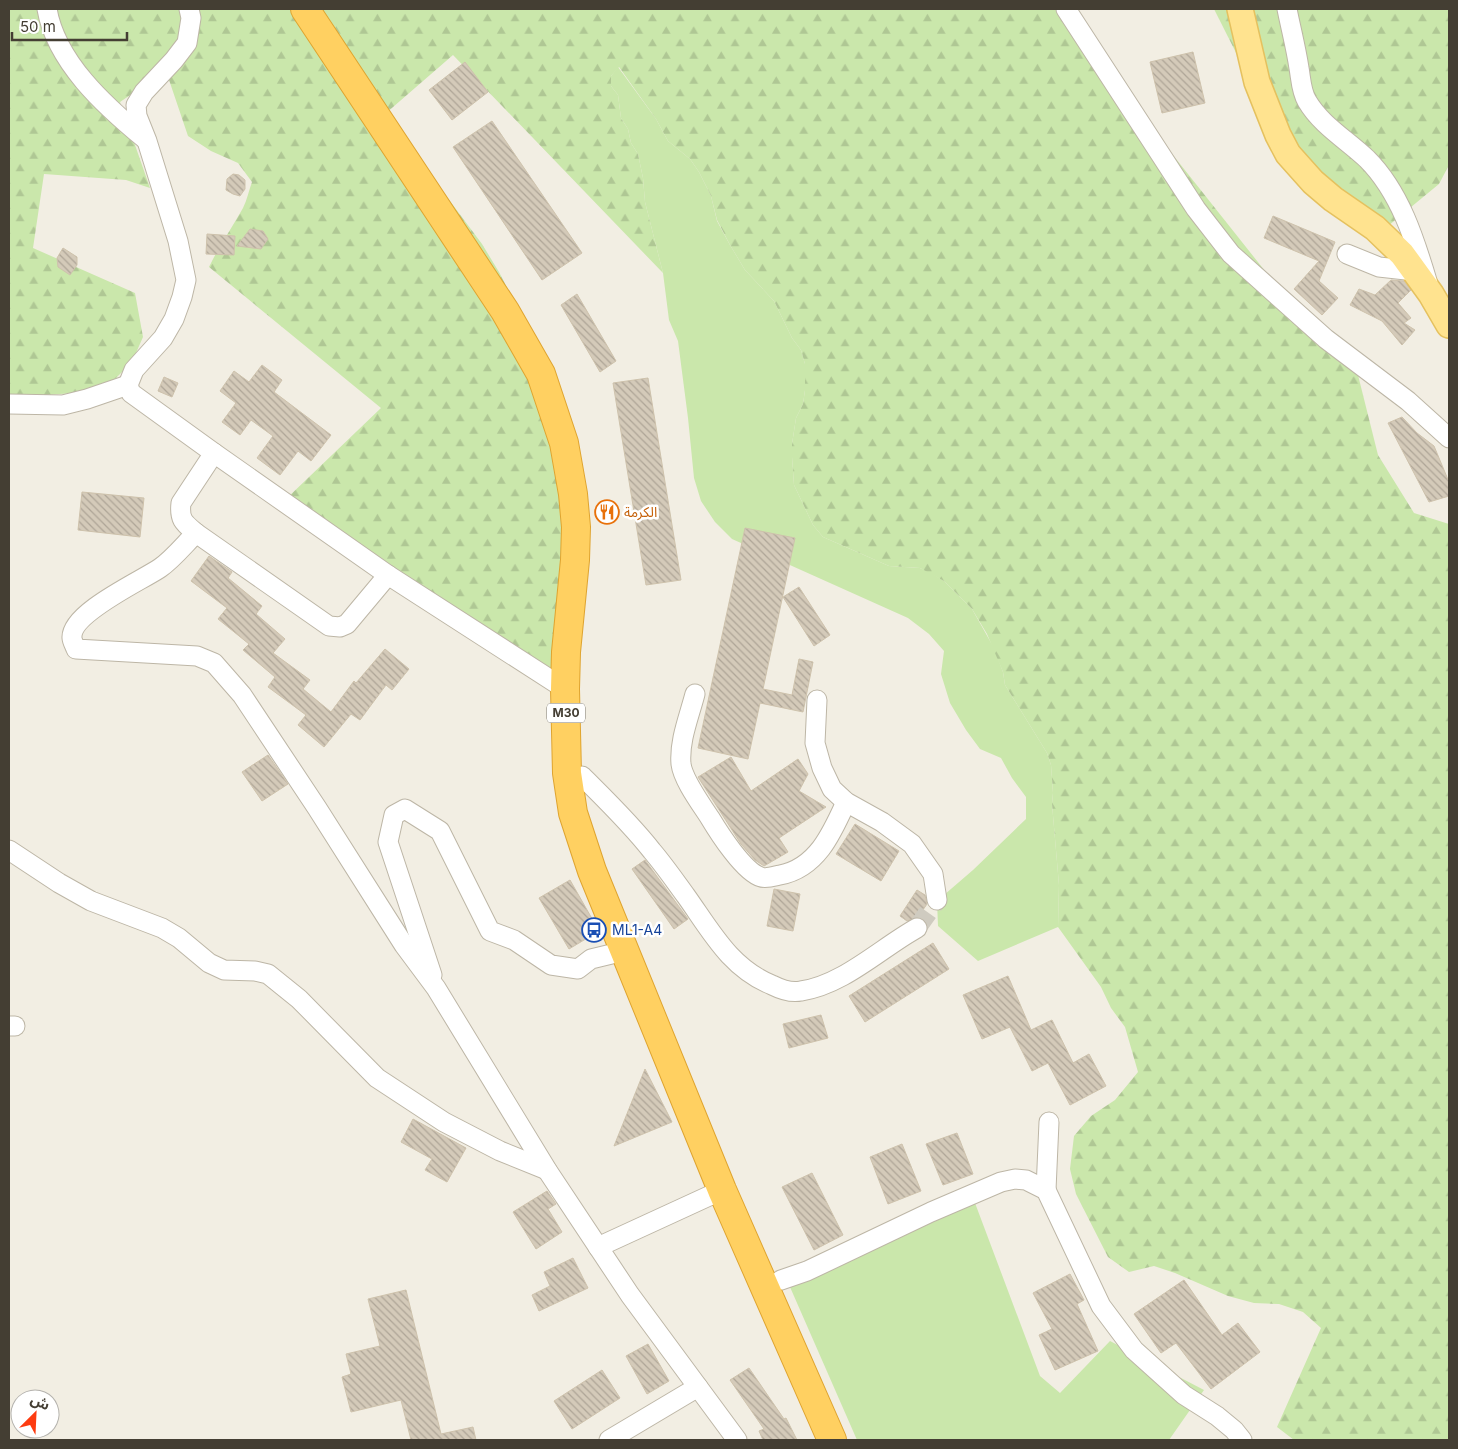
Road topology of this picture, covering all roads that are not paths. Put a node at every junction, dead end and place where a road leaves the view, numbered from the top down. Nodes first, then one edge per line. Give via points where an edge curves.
1 (47, 9) edge
2 (189, 9) edge
3 (305, 9) edge
4 (324, 9) edge
5 (1240, 9) edge
6 (1287, 9) edge
7 (1072, 12) edge
8 (147, 140) junction
9 (1347, 254) dead end
10 (1415, 271) junction
11 (1431, 294) junction
12 (1449, 325) edge
13 (128, 384) junction
14 (9, 404) edge
15 (1449, 438) edge
16 (214, 454) junction
17 (196, 534) junction
18 (388, 575) junction
19 (565, 688) junction
20 (695, 694) dead end
21 (816, 700) dead end
22 (582, 776) junction
23 (846, 802) junction
24 (9, 850) edge
25 (937, 900) tunnel mouth
26 (917, 928) tunnel mouth
27 (624, 951) junction
28 (436, 988) junction
29 (1049, 1122) dead end
30 (546, 1170) junction
31 (722, 1190) junction
32 (1046, 1190) junction
33 (598, 1247) junction
34 (781, 1280) junction
35 (698, 1387) junction
36 (609, 1440) edge
37 (737, 1440) edge
38 (832, 1440) edge
39 (850, 1440) edge
40 (1242, 1440) edge

1 - 8 street via 60,46 73,69
2 - 8 street via 191,18 187,43 136,105
3 - 19 highway, M30 via 499,303 541,374 564,443 574,494 575,560
4 - 22 highway, M30 via 526,316 546,350 576,422 588,484 579,652 578,752
5 - 10 main road via 1257,82 1288,154 1313,182 1375,228
6 - 11 street via 1307,101 1386,181 1418,250
7 - 15 street via 1196,209 1231,254 1326,339 1408,401
8 - 13 street via 178,241 186,280 174,318 163,338 134,370
9 - 10 street via 1379,267
10 - 11 main road
11 - 12 main road
13 - 14 street via 63,405
13 - 16 street via 131,393
16 - 17 street via 181,503 182,521
16 - 18 street
17 - 18 street via 329,626 347,624
17 - 28 street via 161,568 88,613 73,630 76,649 197,656 214,663 242,696 404,946
18 - 19 street
19 - 27 highway, M30 via 567,773 573,813
20 - 23 street via 681,749 681,767 719,834 749,871 763,878 804,866 832,834
21 - 23 street via 815,742 822,768 832,789
22 - 26 street via 652,850 713,937 755,979 780,989 799,992 820,986 862,966
22 - 34 highway, M30 via 608,867 712,1124
23 - 25 street via 912,844 933,874
24 - 30 street via 91,901 162,928 209,963 224,970 268,974 299,999 376,1078 444,1122 500,1152
27 - 28 street via 591,959 578,969 551,965 514,940 490,931 440,831 405,809 394,815 388,842
27 - 31 highway, M30
28 - 30 street
29 - 32 street
30 - 33 street
31 - 33 street
31 - 38 highway, M30
32 - 34 street via 1026,1180 1001,1182
32 - 40 street via 1101,1306 1114,1325 1134,1350 1162,1376 1217,1416
33 - 35 street
34 - 39 highway, M30
35 - 36 street
35 - 37 street

